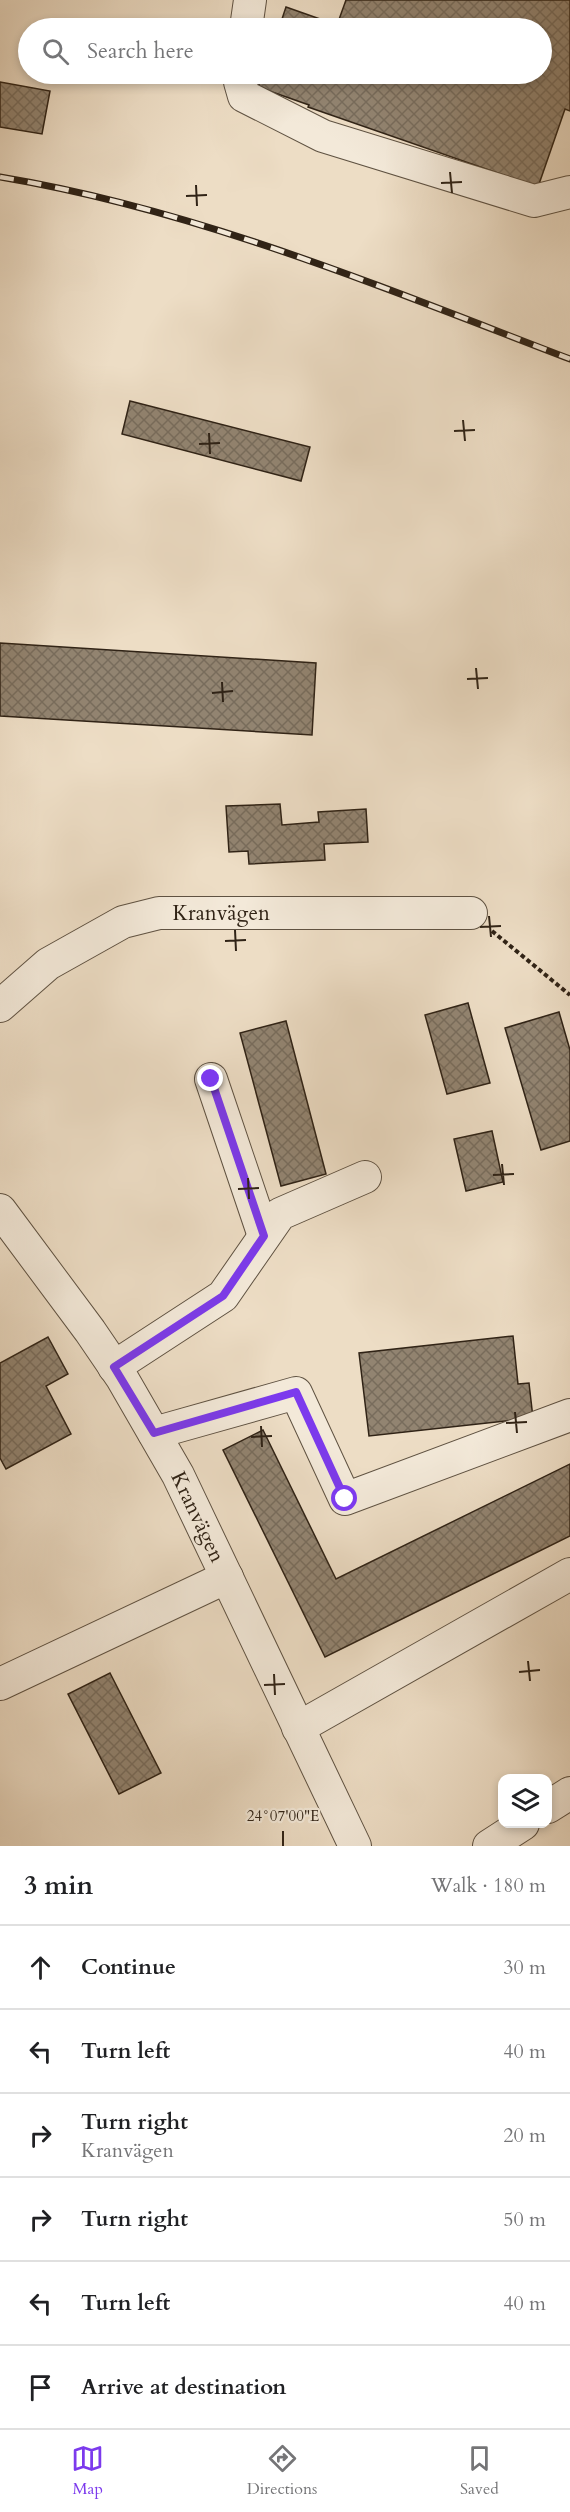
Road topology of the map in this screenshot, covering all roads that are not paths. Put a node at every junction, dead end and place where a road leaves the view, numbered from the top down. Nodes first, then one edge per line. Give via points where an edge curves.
1 (249, 0) edge
2 (247, 18) edge
3 (241, 84) edge
4 (570, 192) edge
5 (471, 913) road end
6 (0, 1006) edge
7 (211, 1079) dead end
8 (365, 1177) dead end
9 (0, 1210) edge
10 (264, 1236) junction
11 (114, 1367) junction
12 (570, 1415) edge
13 (154, 1433) junction
14 (570, 1574) edge
15 (226, 1577) junction
16 (0, 1684) edge
17 (298, 1728) junction
18 (570, 1793) edge
19 (552, 1805) edge
20 (517, 1828) edge
21 (355, 1846) edge
22 (489, 1846) edge

1 - 2 street
3 - 4 street via 244,96 323,136 534,201
5 - 6 street, Kranvägen via 159,913 123,922 48,964
7 - 10 street
8 - 10 street via 280,1214
9 - 11 street, Kranvägen
10 - 11 street via 223,1296
11 - 13 street, Kranvägen
12 - 13 street via 345,1499 296,1392
13 - 15 street, Kranvägen
14 - 17 street
15 - 16 street
15 - 17 street, Kranvägen
17 - 21 street, Kranvägen
18 - 19 street
20 - 22 street

